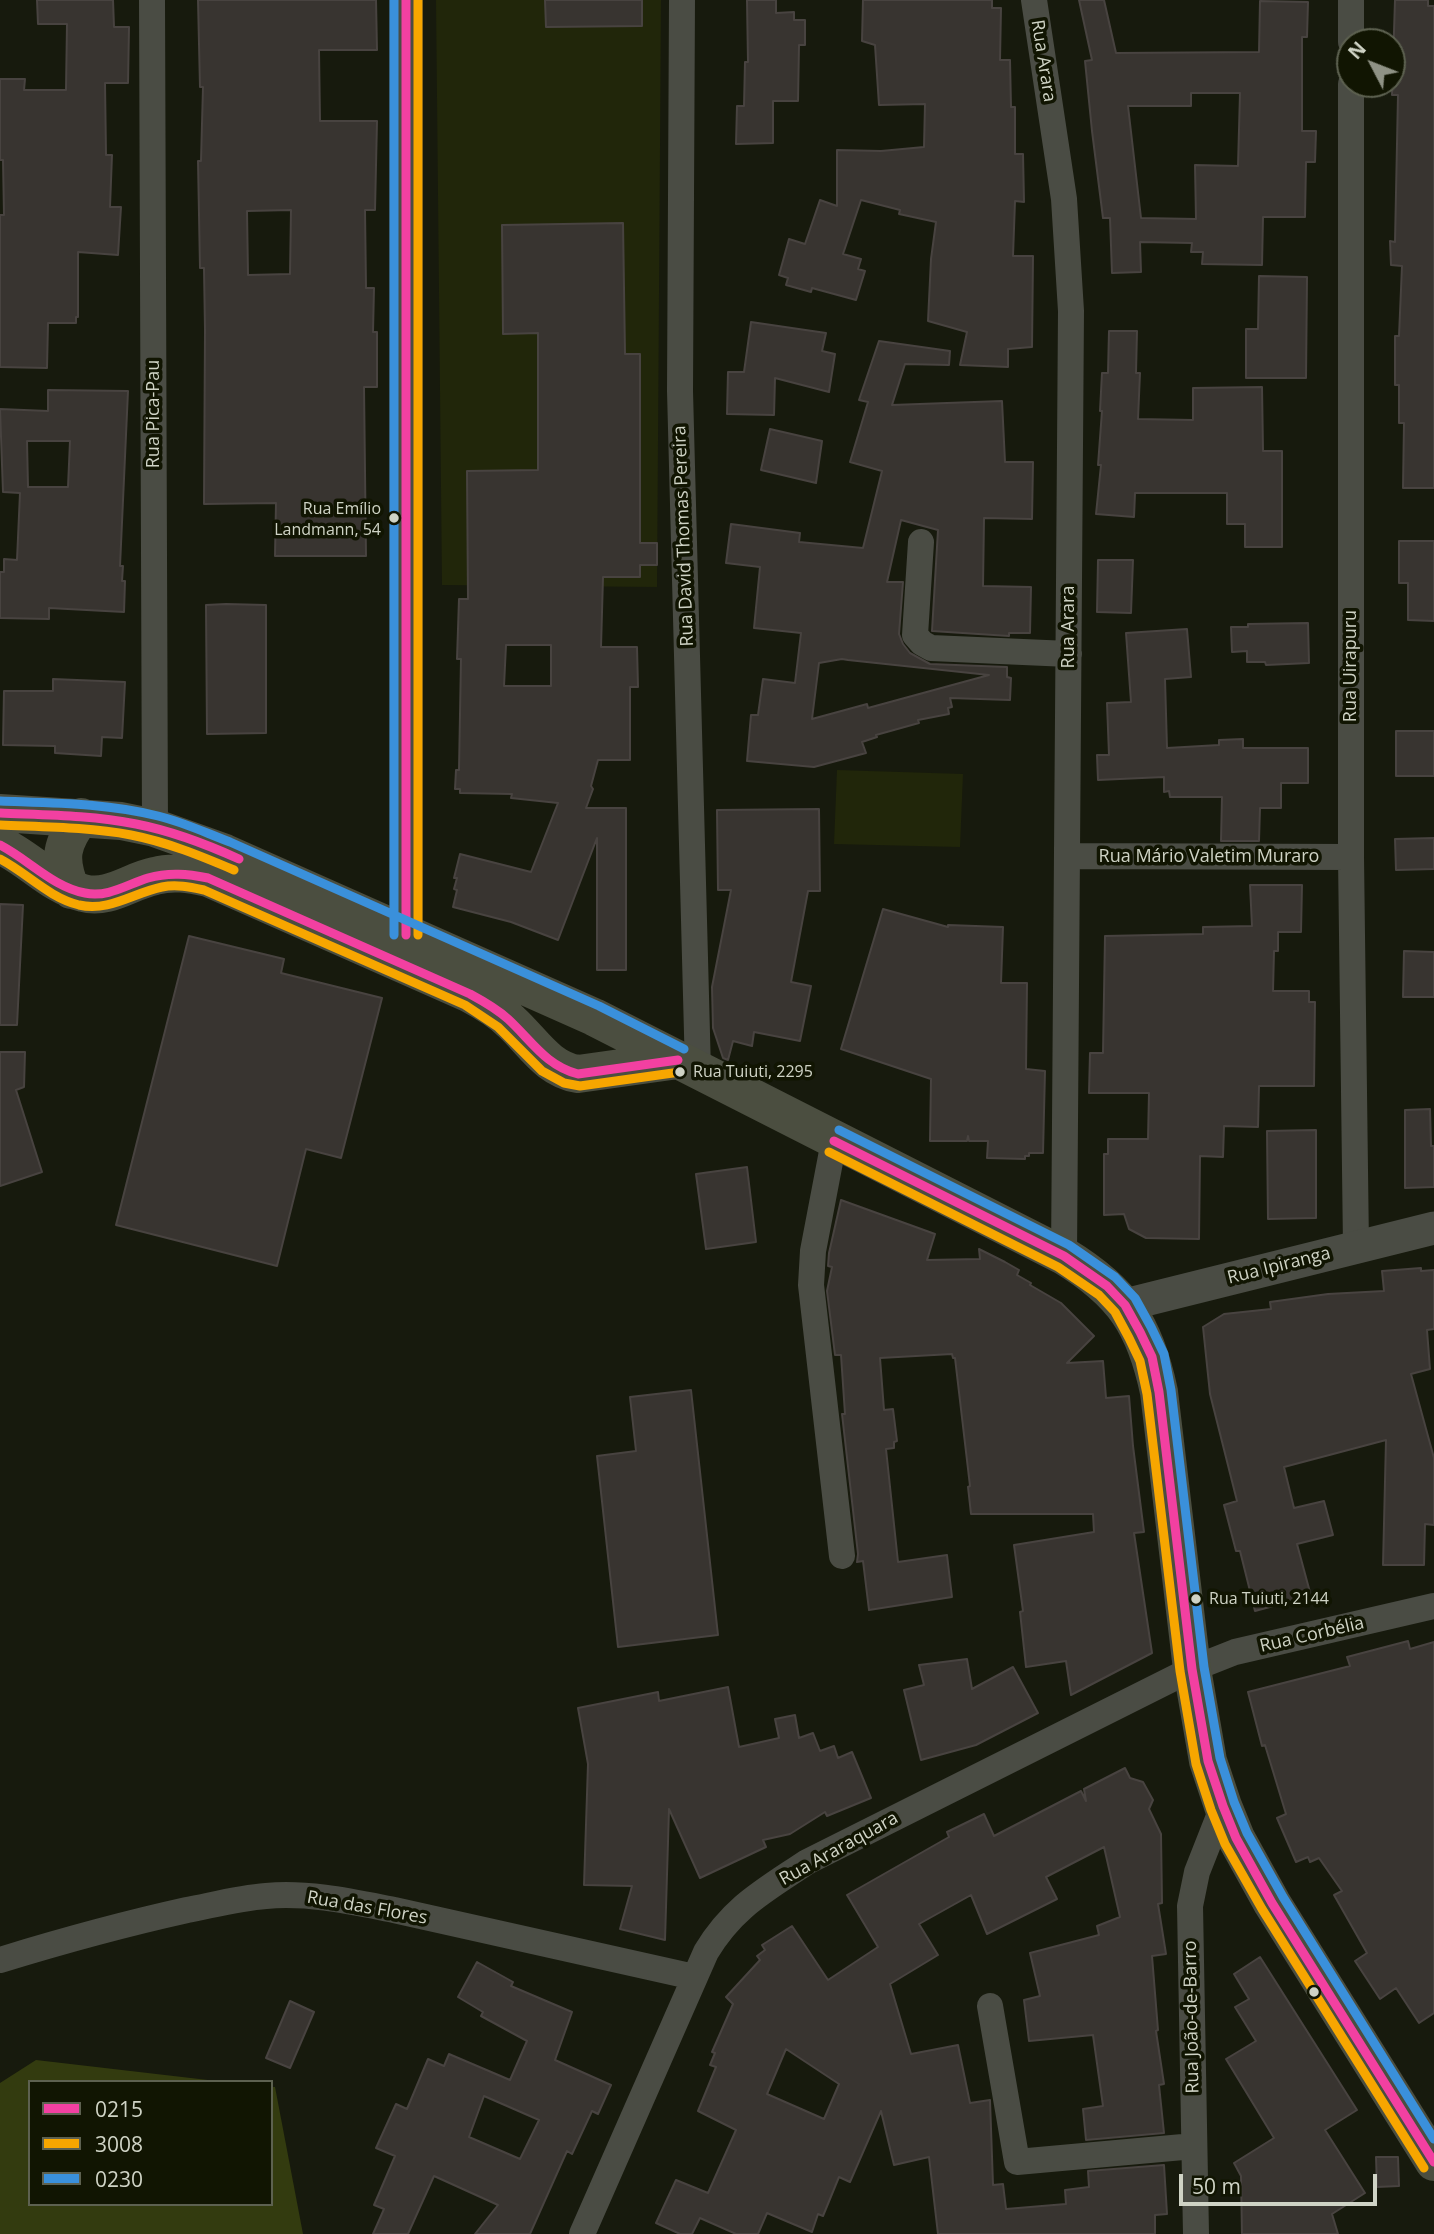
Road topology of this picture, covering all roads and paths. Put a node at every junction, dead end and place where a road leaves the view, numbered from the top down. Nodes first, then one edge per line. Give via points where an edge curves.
1 (152, 0) edge
2 (406, 0) edge
3 (682, 0) edge
4 (1034, 0) edge
5 (1351, 0) edge
6 (1351, 28) edge
7 (1351, 98) edge
8 (920, 542) dead end
9 (1069, 654) junction
10 (0, 813) edge
11 (81, 817) junction
12 (155, 828) junction
13 (0, 845) edge
14 (1067, 856) junction
15 (1351, 857) junction
16 (71, 890) junction
17 (406, 935) junction
18 (594, 1017) junction
19 (688, 1066) junction
20 (578, 1074) junction
21 (834, 1141) junction
22 (1434, 1228) edge
23 (1356, 1247) junction
24 (1064, 1256) junction
25 (1125, 1305) junction
26 (842, 1556) dead end
27 (1434, 1606) edge
28 (1192, 1669) junction
29 (1223, 1806) junction
30 (0, 1960) edge
31 (694, 1977) junction
32 (990, 2006) dead end
33 (1194, 2146) junction
34 (1434, 2162) edge
35 (582, 2234) edge
36 (1196, 2234) edge

1 - 12 street, Rua Pica-Pau
2 - 17 street
3 - 19 street, Rua David Thomas Pereira via 680,391
4 - 9 street, Rua Arara via 1069,252
5 - 6 street
7 - 15 street, Rua Uirapuru
8 - 9 street via 915,635 922,643 931,648
9 - 14 street, Rua Arara
10 - 11 main road
11 - 12 main road
11 - 16 main road via 65,841 62,855
12 - 17 main road via 225,853
13 - 16 main road
14 - 15 street, Rua Mário Valetim Muraro
14 - 24 street, Rua Arara
15 - 23 street, Rua Uirapuru
16 - 20 main road via 102,895 156,875 183,873 208,878 470,993 509,1020 550,1064
17 - 18 main road
18 - 19 main road
18 - 20 main road via 598,1032 595,1050
19 - 20 main road
19 - 21 main road
21 - 24 main road
21 - 26 street via 811,1284
22 - 23 street, Rua Ipiranga
23 - 25 street, Rua Ipiranga
24 - 25 main road via 1107,1286
25 - 28 main road via 1152,1357 1159,1392
27 - 28 street, Rua Corbélia via 1235,1653
28 - 29 main road via 1209,1761
28 - 31 street, Rua Araraquara via 807,1863 735,1913 720,1929
29 - 33 street, Rua João-de-Barro via 1197,1872 1191,1906
29 - 34 main road via 1265,1892
30 - 31 street, Rua das Flores via 141,1920 233,1901 296,1896 394,1910
31 - 35 street, Rua Araraquara
32 - 33 street via 1017,2162
33 - 36 street, Rua João-de-Barro

